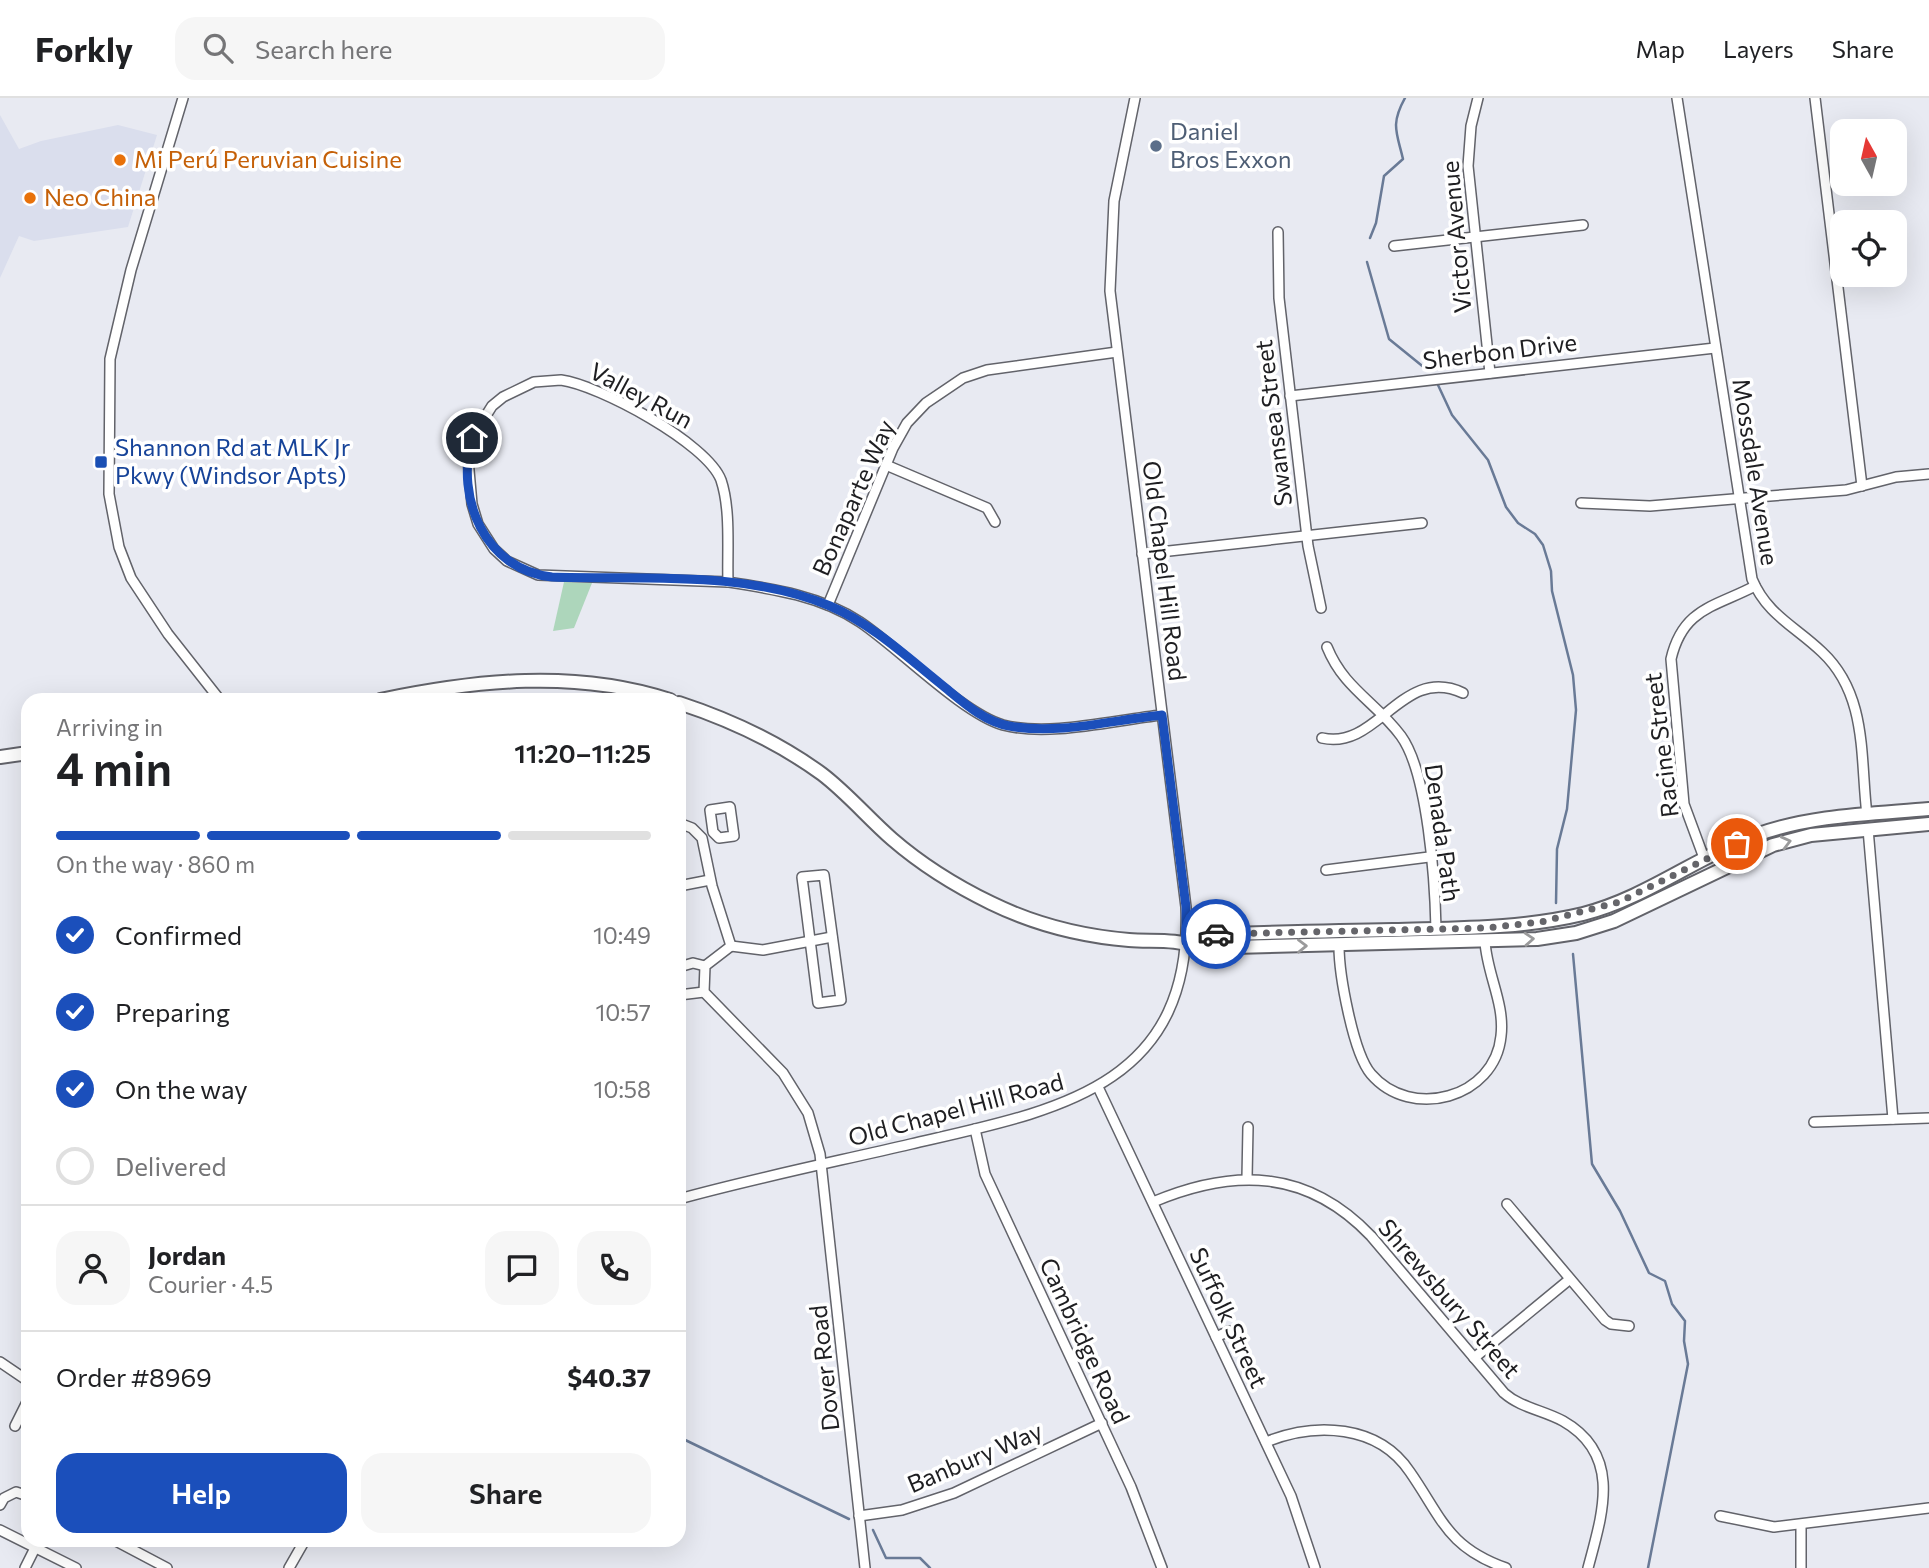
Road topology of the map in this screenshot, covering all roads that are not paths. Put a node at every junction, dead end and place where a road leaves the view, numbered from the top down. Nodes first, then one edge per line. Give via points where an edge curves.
1 (183, 98) edge
2 (1136, 98) edge
3 (1478, 98) edge
4 (1677, 98) edge
5 (1815, 98) edge
6 (1583, 225) dead end
7 (1278, 232) dead end
8 (1476, 237) junction
9 (1394, 246) dead end
10 (1715, 348) junction
11 (1117, 352) junction
12 (1490, 373) junction
13 (1290, 396) junction
14 (886, 465) junction
15 (1929, 474) edge
16 (1862, 486) junction
17 (1739, 498) junction
18 (1581, 503) dead end
19 (995, 522) dead end
20 (1422, 523) dead end
21 (1307, 535) junction
22 (1142, 554) junction
23 (728, 582) junction
24 (1755, 586) junction
25 (828, 605) junction
26 (1321, 608) dead end
27 (1326, 647) dead end
28 (215, 693) edge
29 (420, 693) edge
30 (639, 693) edge
31 (1463, 693) dead end
32 (686, 705) edge
33 (1162, 715) junction
34 (1382, 715) junction
35 (1322, 738) dead end
36 (21, 754) edge
37 (0, 757) edge
38 (1929, 809) edge
39 (1867, 815) junction
40 (1929, 824) edge
41 (686, 825) edge
42 (1868, 829) junction
43 (713, 832) dead end
44 (702, 838) junction
45 (1429, 857) junction
46 (1704, 858) junction
47 (1326, 870) dead end
48 (710, 880) junction
49 (686, 885) edge
50 (1436, 929) junction
51 (832, 937) junction
52 (810, 940) junction
53 (1186, 942) junction
54 (1485, 942) junction
55 (731, 946) junction
56 (1339, 946) junction
57 (686, 965) edge
58 (705, 966) junction
59 (705, 992) junction
60 (686, 994) edge
61 (1098, 1087) junction
62 (1929, 1118) edge
63 (1893, 1119) junction
64 (1814, 1122) dead end
65 (1248, 1127) dead end
66 (975, 1129) junction
67 (822, 1164) junction
68 (1247, 1178) junction
69 (686, 1197) edge
70 (1153, 1202) junction
71 (1507, 1204) dead end
72 (1570, 1279) junction
73 (1629, 1326) dead end
74 (1229, 1331) dead end
75 (1216, 1336) junction
76 (1474, 1359) junction
77 (0, 1362) edge
78 (21, 1376) edge
79 (21, 1414) edge
80 (1102, 1423) junction
81 (15, 1426) dead end
82 (1266, 1442) junction
83 (21, 1494) edge
84 (0, 1505) edge
85 (1929, 1508) edge
86 (859, 1516) junction
87 (1720, 1516) dead end
88 (1801, 1525) junction
89 (0, 1530) edge
90 (21, 1541) edge
91 (127, 1547) edge
92 (301, 1547) edge
93 (35, 1548) joint
94 (1487, 1565) edge
95 (25, 1568) edge
96 (76, 1568) edge
97 (167, 1568) edge
98 (289, 1568) edge
99 (865, 1568) edge
100 (1162, 1568) edge
101 (1315, 1568) edge
102 (1506, 1568) edge
103 (1588, 1568) edge
104 (1801, 1568) edge

1 - 28 street via 112,349 110,494 118,547 131,578
2 - 11 street, Old Chapel Hill Road via 1111,233 1110,291
3 - 8 street, Victor Avenue via 1468,152
4 - 10 street, Mossdale Avenue
5 - 16 street
6 - 8 street
7 - 13 street, Swansea Street via 1278,290
8 - 9 street
8 - 12 street, Victor Avenue
10 - 12 street, Sherbon Drive
10 - 17 street, Mossdale Avenue
11 - 14 street, Bonaparte Way via 1009,365 963,378 926,403 907,423
11 - 22 street, Old Chapel Hill Road
12 - 13 street, Sherbon Drive
13 - 21 street, Swansea Street
14 - 19 street via 987,508
14 - 25 street, Bonaparte Way
15 - 16 street
16 - 17 street
17 - 18 street via 1650,506
17 - 24 street, Mossdale Avenue
20 - 21 street
21 - 22 street
21 - 26 street, Swansea Street
22 - 33 street, Old Chapel Hill Road
23 - 23 street, Valley Run via 722,483 706,458 679,436 589,386 561,380 519,387 484,417 468,452 472,504 485,538 507,561 552,577
23 - 25 street, Valley Run
24 - 39 street, Mossdale Avenue via 1776,616 1823,652 1849,687 1858,719
24 - 46 street, Racine Street via 1691,618 1671,659 1684,804
25 - 33 street, Valley Run via 858,621 999,724 1037,729
27 - 34 street, Denada Path via 1349,687
29 - 30 main road via 537,680 600,684
31 - 34 street via 1446,685 1432,686
32 - 53 main road via 736,723 782,747 822,775 924,863 992,904 1065,930 1128,940
33 - 53 street, Old Chapel Hill Road via 1186,907
34 - 35 street via 1352,737
34 - 45 street, Denada Path via 1408,747 1416,769
36 - 37 main road
38 - 39 main road
39 - 46 main road via 1771,830
40 - 42 main road
41 - 44 street
54 -> 42 main road via 1576,933 1614,920 1773,845 1811,835
42 - 63 street
43 - 44 street
44 - 48 street
45 - 47 street
45 - 50 street, Denada Path
46 - 50 main road via 1640,894 1587,912 1500,927
48 - 49 street
48 - 55 street
50 - 53 main road via 1196,935
51 - 52 street
51 - 52 street via 824,875 802,877
51 - 52 street via 841,1000 818,1003
52 - 55 street via 763,950
53 -> 56 main road via 1197,948
53 - 61 street, Old Chapel Hill Road via 1179,986 1163,1022 1136,1058
54 - 56 main road
54 - 56 street via 1502,1018 1499,1049 1488,1070 1471,1087 1449,1097 1428,1099 1410,1098 1389,1089 1366,1066 1356,1043
55 - 58 street
57 - 58 street
58 - 59 street
59 - 60 street
59 - 67 street, Dover Road via 763,1049 793,1087 814,1128
61 - 66 street, Old Chapel Hill Road via 1035,1114
61 - 70 street, Suffolk Street
62 - 63 street
63 - 64 street
65 - 68 street
66 - 67 street, Old Chapel Hill Road
66 - 80 street, Cambridge Road via 985,1174
67 - 69 street, Old Chapel Hill Road
67 - 86 street, Dover Road
68 - 70 street, Shrewsbury Street via 1204,1184
68 - 76 street, Shrewsbury Street via 1301,1188 1350,1216
70 - 75 street, Suffolk Street
71 - 72 street
72 - 73 street via 1605,1320
72 - 76 street
74 - 75 street
75 - 82 street, Suffolk Street
76 - 103 street, Shrewsbury Street via 1511,1399 1572,1427 1597,1459 1605,1500
77 - 78 street
79 - 81 street
80 - 86 street, Banbury Way via 954,1493 902,1510
80 - 100 street, Cambridge Road
82 - 94 street via 1316,1428 1354,1433 1379,1444 1410,1471 1445,1528
82 - 101 street, Suffolk Street via 1302,1521
83 - 84 street via 4,1498
85 - 88 street
86 - 99 street, Dover Road
87 - 88 street via 1774,1527
88 - 104 street
89 - 90 street
91 - 97 street
92 - 98 street
93 - 95 street
93 - 96 street
94 - 102 street

